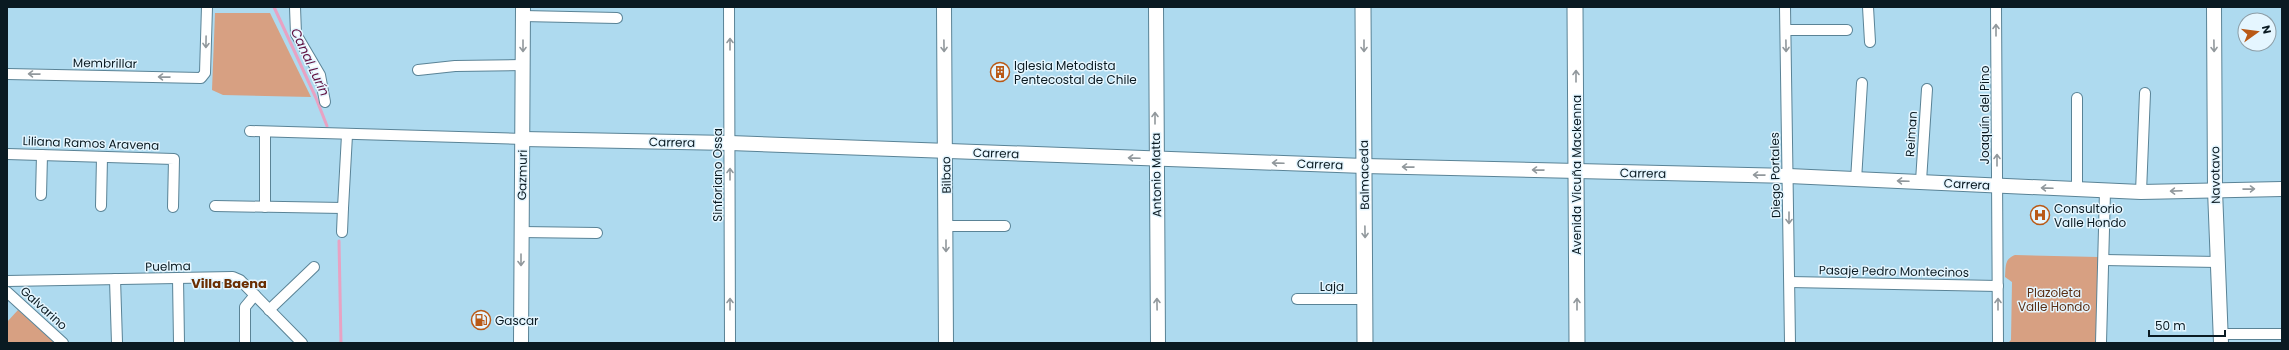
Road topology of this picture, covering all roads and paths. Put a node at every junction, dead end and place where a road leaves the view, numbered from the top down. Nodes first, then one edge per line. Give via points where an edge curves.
1 (207, 7) edge
2 (295, 7) edge
3 (730, 7) edge
4 (944, 7) edge
5 (1156, 7) edge
6 (1364, 7) edge
7 (1575, 7) edge
8 (1785, 7) edge
9 (1868, 7) edge
10 (1996, 7) edge
11 (2214, 7) edge
12 (523, 12) edge
13 (617, 18) dead end
14 (1786, 30) junction
15 (1847, 30) dead end
16 (1870, 42) dead end
17 (523, 66) junction
18 (418, 70) dead end
19 (7, 74) edge
20 (1862, 83) dead end
21 (1927, 88) dead end
22 (2145, 93) dead end
23 (2077, 98) dead end
24 (324, 102) dead end
25 (250, 131) dead end
26 (265, 132) junction
27 (347, 134) junction
28 (523, 139) junction
29 (730, 143) junction
30 (945, 151) junction
31 (7, 154) edge
32 (42, 155) junction
33 (102, 157) junction
34 (1155, 159) junction
35 (1364, 166) junction
36 (1577, 172) junction
37 (1789, 176) junction
38 (1856, 180) junction
39 (1921, 181) junction
40 (1997, 186) junction
41 (2077, 189) junction
42 (2282, 189) edge
43 (2215, 190) junction
44 (2105, 191) junction
45 (2141, 192) junction
46 (41, 196) dead end
47 (101, 206) dead end
48 (215, 206) dead end
49 (173, 207) dead end
50 (265, 207) junction
51 (343, 208) junction
52 (946, 226) junction
53 (1005, 226) dead end
54 (342, 232) dead end
55 (522, 232) junction
56 (597, 233) dead end
57 (2104, 260) junction
58 (2217, 262) junction
59 (314, 267) dead end
60 (178, 278) junction
61 (114, 279) junction
62 (7, 281) edge
63 (1790, 282) junction
64 (1998, 286) junction
65 (7, 292) edge
66 (255, 296) junction
67 (1297, 299) dead end
68 (1366, 299) junction
69 (269, 310) junction
70 (2282, 334) edge
71 (2220, 339) edge
72 (63, 343) edge
73 (117, 343) edge
74 (179, 343) edge
75 (245, 343) edge
76 (302, 343) edge
77 (521, 343) edge
78 (730, 343) edge
79 (946, 343) edge
80 (1158, 343) edge
81 (1365, 343) edge
82 (1577, 343) edge
83 (1790, 343) edge
84 (1998, 343) edge
85 (2101, 343) edge

1 -> 19 street, Membrillar via 205,73 202,77
2 - 24 street via 296,34 320,75
29 -> 3 street, Sinforiano Ossa
4 -> 30 street, Bilbao
34 -> 5 street, Antonio Matta
6 -> 35 main road, Balmaceda
36 -> 7 main road, Avenida Vicuña Mackenna
8 - 14 street, Diego Portales
9 - 16 street
40 -> 10 street, Joaquín del Pino
11 -> 43 street, Navotavo
12 - 13 street
12 -> 17 street, Gazmuri
14 - 15 street
14 -> 37 street, Diego Portales
17 - 18 street via 455,66
17 - 28 street, Gazmuri
20 - 38 street
21 - 39 street, Reiman
22 - 45 street
23 - 41 street
25 - 26 street, Carrera
26 - 27 street, Carrera
26 - 50 street
27 - 28 street, Carrera
27 - 51 street
28 - 29 street, Carrera
28 - 55 street, Gazmuri
29 - 30 street, Carrera
78 -> 29 street, Sinforiano Ossa
34 -> 30 street, Carrera
30 - 52 street, Bilbao
31 - 32 street, Liliana Ramos Aravena
32 - 33 street, Liliana Ramos Aravena
32 - 46 street
33 - 47 street
33 - 49 street, Liliana Ramos Aravena via 174,159
35 -> 34 street, Carrera
80 -> 34 street, Antonio Matta
36 -> 35 street, Carrera
35 -> 68 main road, Balmaceda
37 -> 36 street, Carrera
82 -> 36 main road, Avenida Vicuña Mackenna
37 - 38 street, Carrera
37 -> 63 street, Diego Portales
39 -> 38 street, Carrera
39 - 40 street, Carrera
41 -> 40 street, Carrera
40 - 64 street, Joaquín del Pino
41 - 44 street, Carrera
43 -> 42 street, Carrera
43 -> 45 street, Carrera
43 - 58 street, Navotavo
44 - 45 street, Carrera
44 - 57 street
48 - 50 street
50 - 51 street
51 - 54 street
52 - 53 street
52 -> 79 street, Bilbao
55 - 56 street
55 -> 77 street, Gazmuri
57 - 58 street
57 - 85 street
58 - 71 street, Navotavo
59 - 69 street
60 - 61 street, Puelma
60 - 66 street, Puelma via 233,277 240,280
60 - 74 street
61 - 62 street, Puelma
61 - 73 street
63 - 64 street, Pasaje Pedro Montecinos
63 - 83 street, Diego Portales
84 -> 64 street, Joaquín del Pino
65 - 72 street, Galvarino
66 - 69 street, Puelma
66 - 75 street via 245,307
67 - 68 street, Laja
68 - 81 main road, Balmaceda
69 - 76 street, Puelma
70 - 71 street

